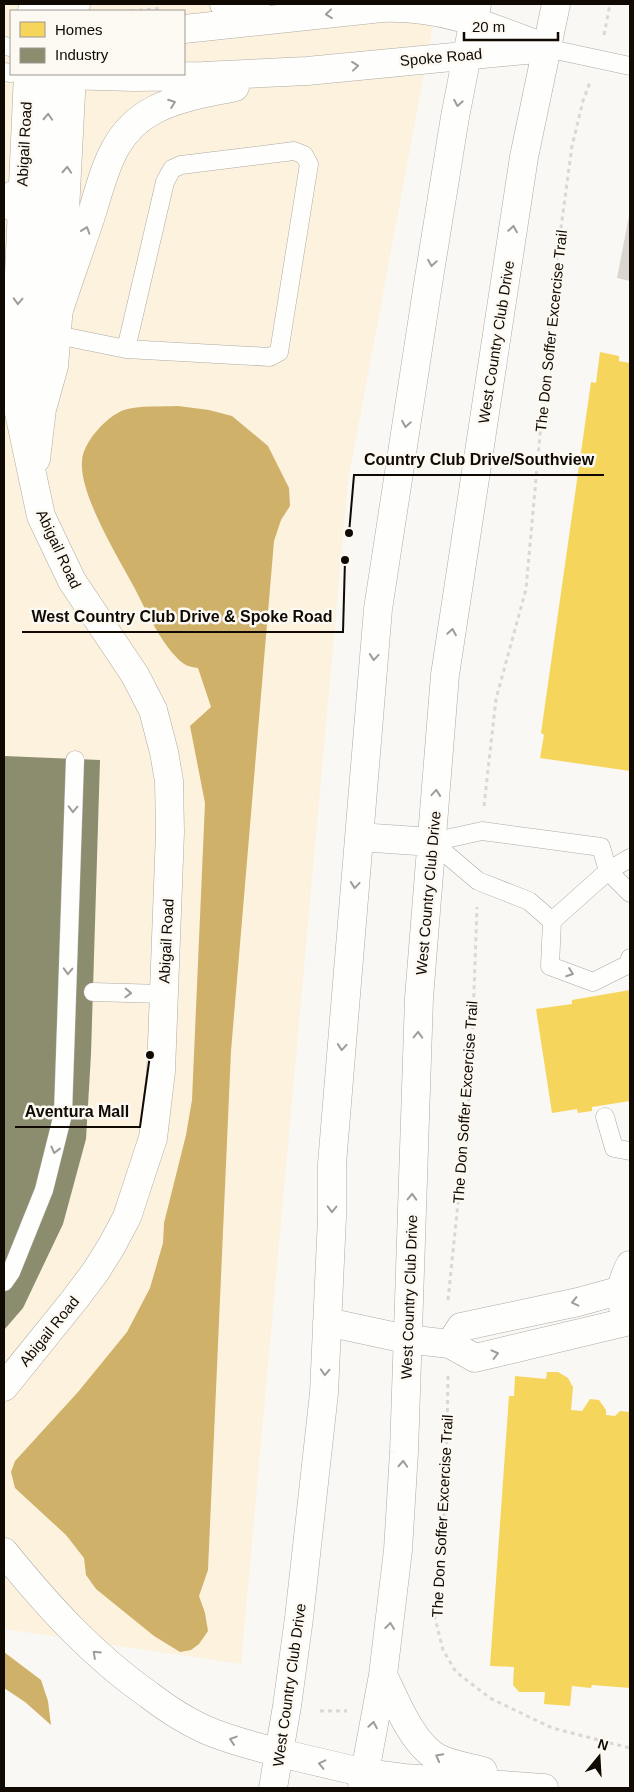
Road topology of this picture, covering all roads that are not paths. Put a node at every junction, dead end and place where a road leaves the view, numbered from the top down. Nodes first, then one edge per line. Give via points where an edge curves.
1 (224, 4) edge
2 (556, 4) edge
3 (475, 12) edge
4 (270, 20) junction
5 (185, 30) edge
6 (546, 48) junction
7 (467, 55) junction
8 (630, 66) edge
9 (307, 71) junction
10 (47, 75) edge
11 (47, 75) edge
12 (47, 75) edge
13 (125, 75) edge
14 (13, 190) edge
15 (12, 213) edge
16 (41, 235) junction
17 (11, 254) edge
18 (58, 322) junction
19 (126, 349) junction
20 (42, 409) junction
21 (33, 483) junction
22 (75, 760) dead end
23 (359, 837) junction
24 (432, 842) junction
25 (630, 858) edge
26 (608, 871) junction
27 (630, 893) edge
28 (552, 921) junction
29 (630, 958) edge
30 (93, 992) dead end
31 (163, 994) junction
32 (605, 1117) dead end
33 (630, 1151) edge
34 (626, 1278) edge
35 (4, 1282) edge
36 (327, 1322) junction
37 (628, 1325) edge
38 (406, 1338) junction
39 (450, 1344) junction
40 (4, 1387) edge
41 (4, 1552) edge
42 (384, 1675) junction
43 (280, 1753) junction
44 (363, 1781) edge
45 (273, 1788) edge
46 (544, 1788) edge
47 (553, 1788) edge

1 - 4 street
2 - 6 street, West Country Club Drive
3 -> 4 street, Spoke Road via 397,8
3 - 6 street, Spoke Road
3 - 7 street, West Country Club Drive
4 - 5 street, Spoke Road
6 - 7 street, Spoke Road
6 - 8 lane
24 -> 6 street, West Country Club Drive via 445,674 524,156
9 -> 7 street, Spoke Road
7 -> 23 street, West Country Club Drive via 378,609
9 - 13 street, Spoke Road via 203,76
18 -> 9 street via 106,167 112,152 128,130 153,111 181,100
10 - 14 street, Abigail Road
16 -> 11 street, Abigail Road
18 -> 12 street, Abigail Road
14 - 15 street, Abigail Road
15 - 16 lane
15 - 17 street, Abigail Road
16 - 20 street, Abigail Road via 35,356
17 -> 21 street, Abigail Road via 18,408
18 - 19 lane
18 - 20 street, Abigail Road via 54,366
19 - 19 lane via 270,357 280,352 309,164 304,155 294,151 181,165 172,169 165,182
20 - 21 street, Abigail Road
21 - 31 street, Abigail Road via 41,516 68,573 136,675 159,730 169,781 170,807
22 -> 35 lane via 63,1114 44,1190
23 - 24 street
23 -> 36 street, West Country Club Drive via 332,1164
24 - 26 lane via 482,831 601,847
24 - 28 lane via 478,881 529,901
38 -> 24 street, West Country Club Drive via 419,998
25 - 26 lane
26 - 27 lane
26 - 28 lane
28 -> 29 lane via 550,966 593,982 629,964
30 -> 31 lane
31 - 40 street, Abigail Road via 160,1088 153,1138 126,1217 96,1271
32 - 33 lane via 614,1148
34 - 37 street via 620,1297
34 -> 39 street via 578,1302 462,1327
36 - 38 street
36 -> 43 street, West Country Club Drive via 324,1393 310,1526
39 -> 37 street via 475,1358
38 - 39 street
42 -> 38 street, West Country Club Drive via 398,1550
43 -> 41 street via 202,1728 139,1688 113,1669 59,1617
44 -> 42 street, West Country Club Drive
47 -> 42 street via 437,1757 421,1745
44 -> 43 street
43 - 45 street, West Country Club Drive
44 - 46 street via 404,1778

